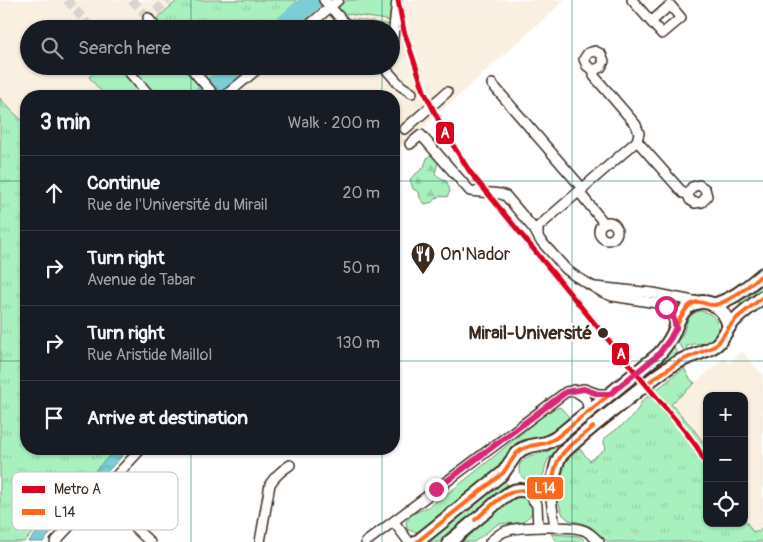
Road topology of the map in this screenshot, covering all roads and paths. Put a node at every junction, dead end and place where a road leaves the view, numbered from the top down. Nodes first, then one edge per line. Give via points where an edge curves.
1 (338, 0) edge
2 (397, 0) edge
3 (632, 0) edge
4 (327, 3) edge
5 (313, 20) edge
6 (342, 20) edge
7 (395, 20) edge
8 (651, 22) dead end
9 (594, 70) dead end
10 (132, 75) edge
11 (197, 75) edge
12 (250, 75) edge
13 (393, 75) edge
14 (492, 84) dead end
15 (145, 90) edge
16 (210, 90) edge
17 (232, 90) edge
18 (447, 92) dead end
19 (412, 93) dead end
20 (405, 129) dead end
21 (637, 141) junction
22 (410, 144) dead end
23 (581, 190) junction
24 (688, 194) dead end
25 (604, 222) dead end
26 (538, 234) junction
27 (763, 274) edge
28 (593, 286) junction
29 (763, 297) edge
30 (699, 302) junction
31 (713, 305) junction
32 (729, 327) junction
33 (676, 328) junction
34 (573, 390) junction
35 (610, 394) junction
36 (588, 411) junction
37 (135, 455) edge
38 (512, 462) junction
39 (290, 465) dead end
40 (120, 472) edge
41 (549, 485) junction
42 (525, 490) junction
43 (394, 522) junction
44 (547, 527) junction
45 (66, 530) edge
46 (137, 530) edge
47 (55, 542) edge
48 (150, 542) edge
49 (260, 542) edge
50 (366, 542) edge
51 (409, 542) edge
52 (417, 542) edge
53 (449, 542) edge
54 (490, 542) edge
55 (599, 542) edge

1 - 4 street
2 - 7 street
3 - 8 street
4 - 5 street
4 - 6 street
9 - 21 street via 594,76 636,125
10 - 15 street
11 - 16 street
12 - 17 street
13 - 19 street via 401,86
14 - 23 street
18 - 20 street
21 - 23 street
21 - 24 street via 683,193
22 - 26 street via 421,135 470,191 506,196
23 - 25 street
23 - 26 street via 538,228
26 - 28 street via 566,269
27 - 31 main road via 735,296
28 - 30 street
28 - 33 street via 612,296 663,304 672,312
29 - 32 main road
30 - 31 main road
30 - 33 main road via 683,312
31 - 32 main road via 724,313
32 - 41 main road via 716,345 676,362 566,450 557,460
33 - 35 main road via 658,355
34 - 35 street
34 - 36 street via 588,402
34 - 43 street via 560,396
35 - 36 main road
36 - 38 main road via 556,438 522,449
37 - 40 street
38 - 42 main road via 511,476 515,484
38 - 52 main road via 503,473
39 - 49 street via 270,484
41 - 42 main road via 540,491
41 - 44 street
42 - 44 street via 537,505
42 - 53 main road via 513,491 502,498
43 - 50 street
43 - 51 street
44 - 54 street via 503,532
44 - 55 street via 580,529
45 - 47 street
46 - 48 street

